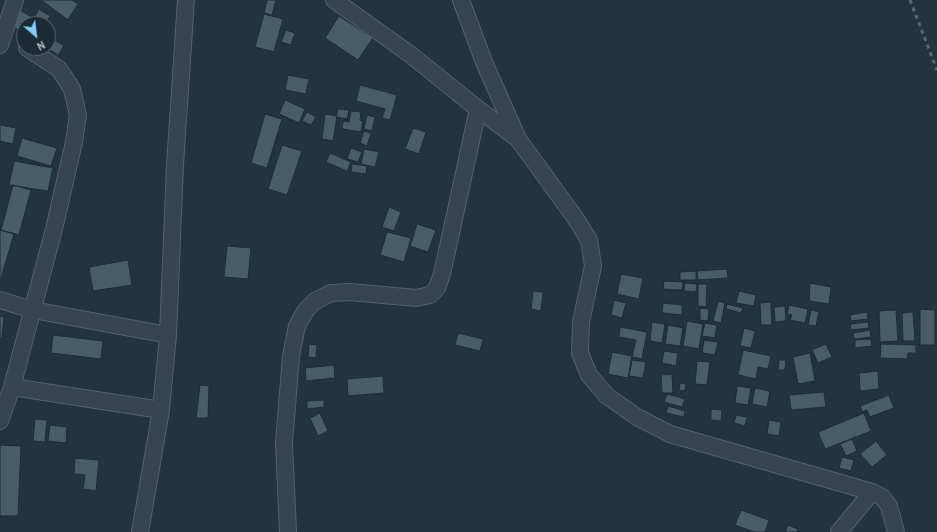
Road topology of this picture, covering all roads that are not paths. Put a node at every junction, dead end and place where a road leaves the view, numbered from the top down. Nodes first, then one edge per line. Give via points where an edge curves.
1 (15, 0) edge
2 (186, 0) edge
3 (334, 0) edge
4 (460, 0) edge
5 (2, 40) edge
6 (16, 44) edge
7 (39, 56) edge
8 (478, 109) junction
9 (518, 139) junction
10 (0, 300) edge
11 (33, 310) junction
12 (168, 335) junction
13 (12, 387) junction
14 (161, 410) junction
15 (0, 420) edge
16 (872, 492) junction
17 (140, 532) edge
18 (288, 532) edge
19 (839, 532) edge
20 (896, 532) edge

1 - 5 street
2 - 12 street via 175,165
3 - 8 street via 410,55
4 - 9 street
5 - 6 street
7 - 11 street via 59,69 72,89 78,115 56,222
8 - 9 street
8 - 18 street via 437,288 430,295 416,298 350,292 331,293 306,310 297,326 291,356 284,443
9 - 16 street via 589,240 593,266 581,322 580,354 589,375 607,396 637,417 670,434
10 - 11 street
11 - 12 street
11 - 13 street
12 - 14 street
13 - 14 street
13 - 15 street
14 - 17 street
16 - 19 street
16 - 20 street via 882,497 890,506

